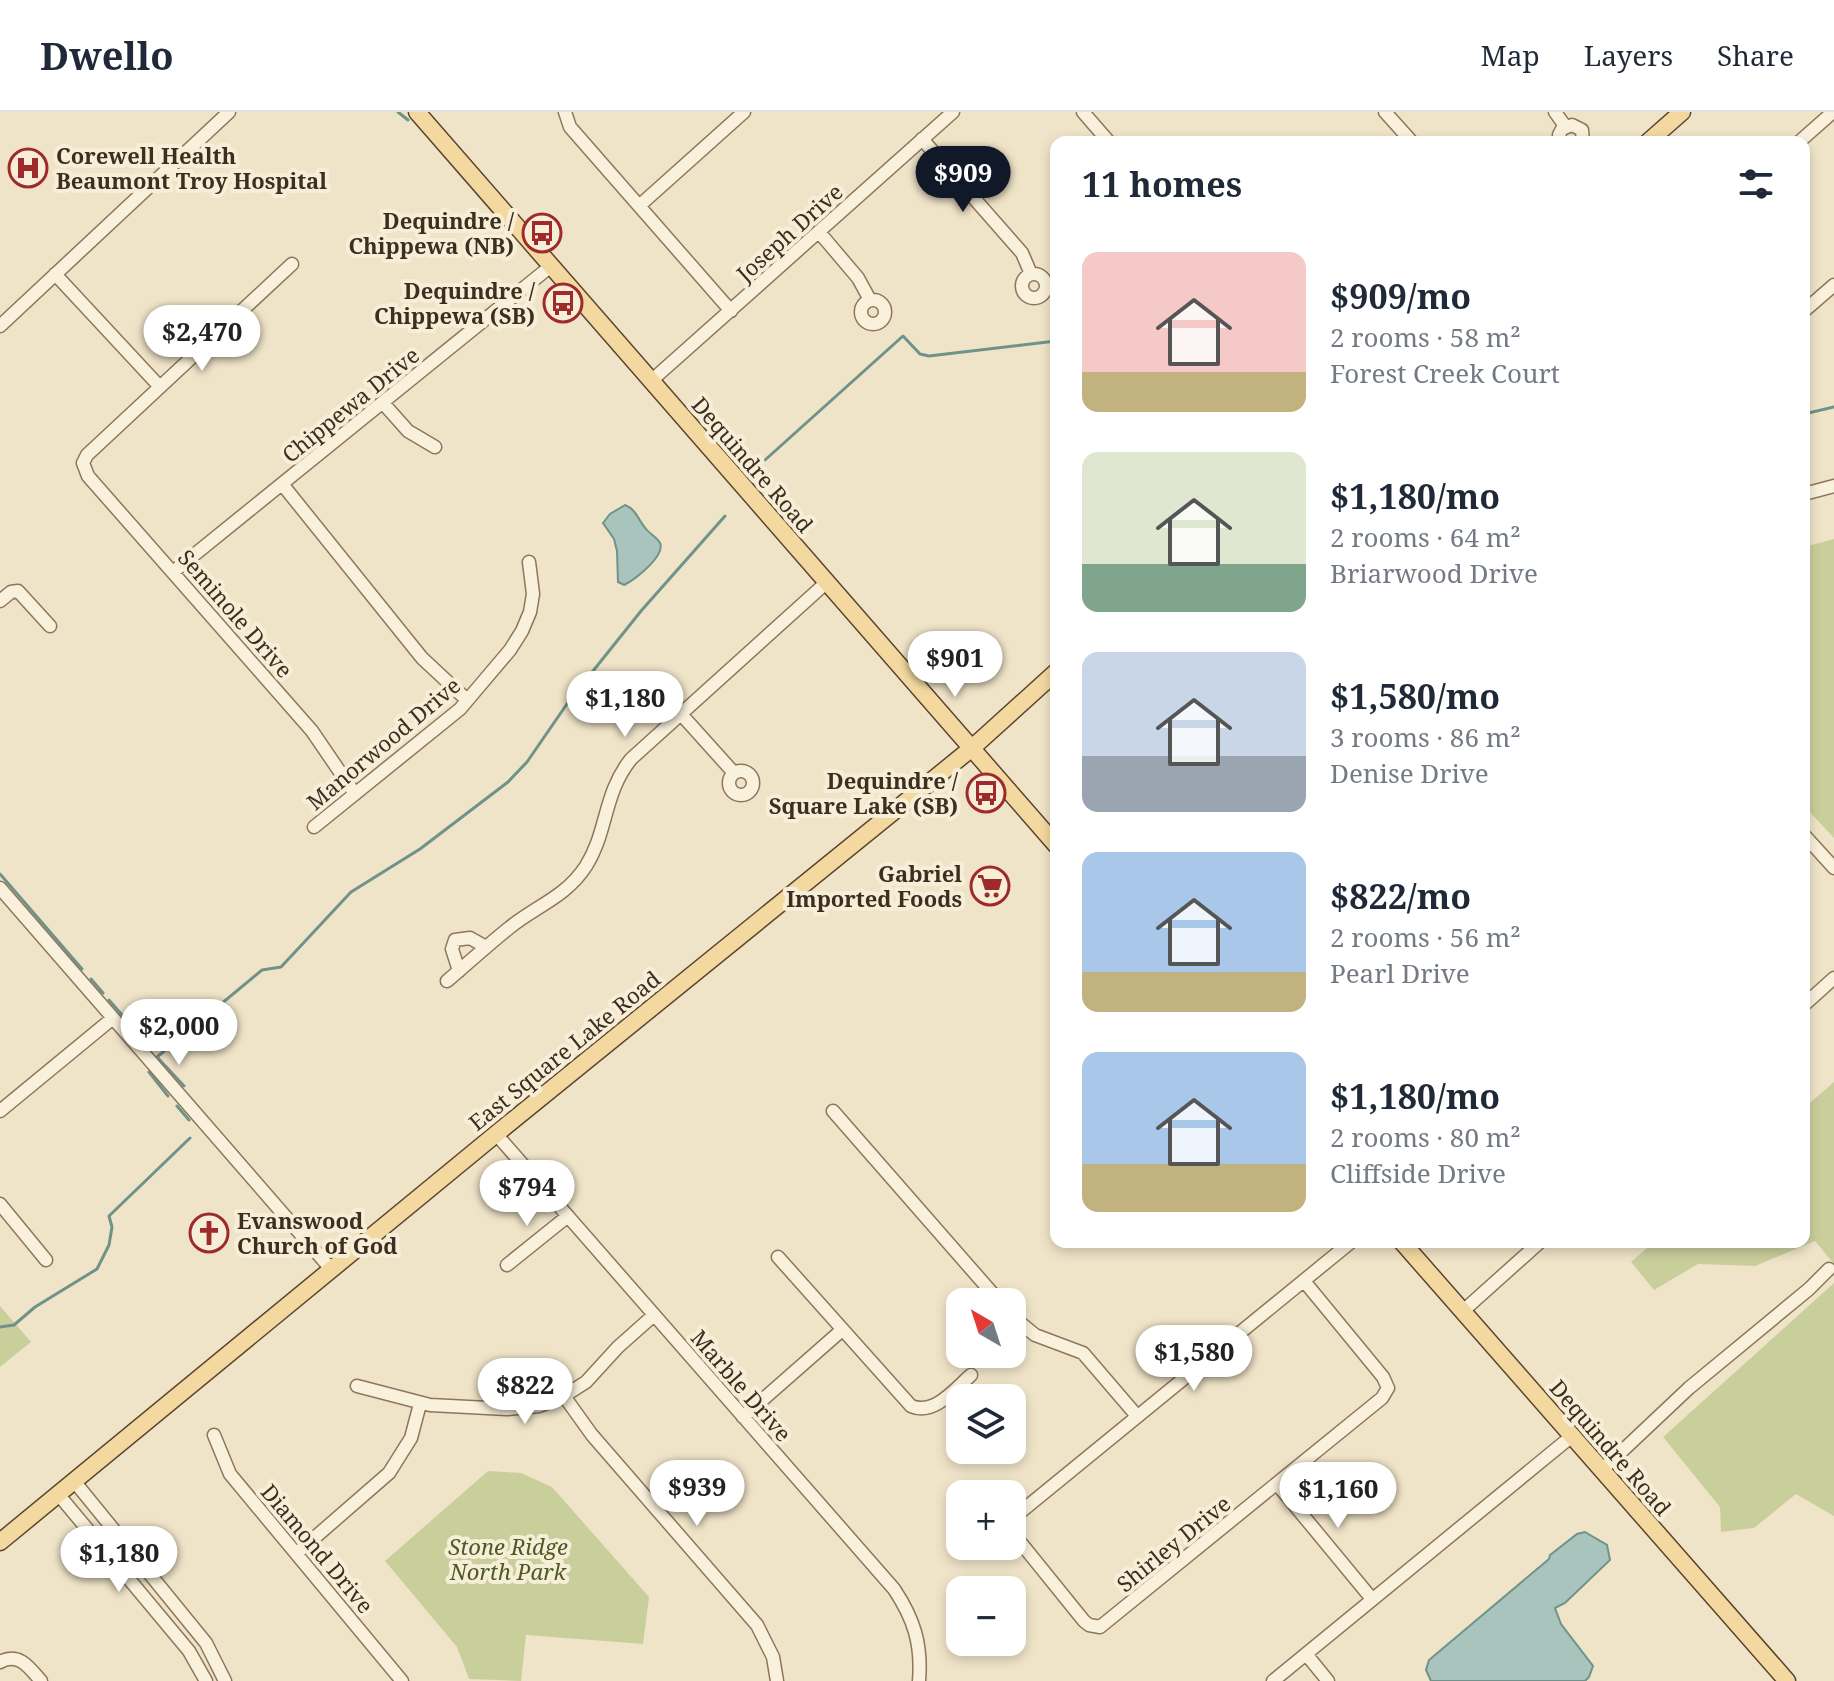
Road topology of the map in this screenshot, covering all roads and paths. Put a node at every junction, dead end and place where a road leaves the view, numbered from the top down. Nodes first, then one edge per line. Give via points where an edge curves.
1 (229, 112) edge
2 (417, 112) edge
3 (565, 112) edge
4 (744, 112) edge
5 (953, 112) edge
6 (1083, 112) edge
7 (1385, 112) edge
8 (1555, 112) edge
9 (1682, 112) edge
10 (1833, 112) edge
11 (1565, 126) junction
12 (1104, 136) edge
13 (1407, 136) edge
14 (1560, 136) edge
15 (1583, 136) edge
16 (1655, 136) edge
17 (1806, 136) edge
18 (922, 139) junction
19 (639, 206) junction
20 (819, 232) junction
21 (292, 264) dead end
22 (551, 266) junction
23 (55, 274) junction
24 (1031, 274) dead end
25 (1834, 285) edge
26 (870, 300) dead end
27 (1810, 306) edge
28 (731, 311) junction
29 (0, 326) edge
30 (651, 381) junction
31 (160, 387) junction
32 (383, 403) junction
33 (435, 447) dead end
34 (282, 484) junction
35 (1834, 486) edge
36 (1810, 492) edge
37 (529, 562) dead end
38 (173, 572) junction
39 (827, 582) junction
40 (0, 601) edge
41 (50, 626) dead end
42 (1050, 677) edge
43 (467, 700) junction
44 (680, 713) junction
45 (972, 748) junction
46 (734, 773) dead end
47 (355, 794) junction
48 (314, 827) dead end
49 (1050, 838) edge
50 (1810, 842) edge
51 (1834, 868) edge
52 (0, 888) edge
53 (486, 947) junction
54 (459, 971) junction
55 (1834, 978) edge
56 (447, 981) dead end
57 (1810, 1000) edge
58 (113, 1018) junction
59 (0, 1111) edge
60 (833, 1111) dead end
61 (496, 1134) junction
62 (0, 1204) edge
63 (568, 1216) junction
64 (1344, 1248) edge
65 (1407, 1248) edge
66 (1533, 1248) edge
67 (778, 1257) dead end
68 (46, 1260) dead end
69 (507, 1265) dead end
70 (331, 1269) junction
71 (1829, 1269) dead end
72 (1304, 1281) junction
73 (988, 1288) edge
74 (1463, 1311) junction
75 (654, 1315) junction
76 (1026, 1328) edge
77 (842, 1330) junction
78 (971, 1375) dead end
79 (357, 1386) dead end
80 (564, 1396) junction
81 (420, 1404) junction
82 (1137, 1416) junction
83 (743, 1417) junction
84 (214, 1435) dead end
85 (1572, 1436) junction
86 (1602, 1470) junction
87 (74, 1481) junction
88 (1277, 1484) junction
89 (58, 1494) junction
90 (1026, 1507) edge
91 (0, 1542) edge
92 (1026, 1549) edge
93 (297, 1553) junction
94 (154, 1579) junction
95 (140, 1591) junction
96 (1372, 1599) junction
97 (1306, 1654) junction
98 (0, 1662) edge
99 (224, 1676) edge
100 (206, 1680) edge
101 (41, 1681) edge
102 (402, 1681) edge
103 (777, 1681) edge
104 (919, 1681) edge
105 (1273, 1681) edge
106 (1328, 1681) edge
107 (1787, 1681) edge

1 - 23 street
2 - 22 main road, Dequindre Road
3 - 19 street via 570,127
4 - 19 street
5 - 18 street, Joseph Drive
6 - 12 street
7 - 13 street
8 - 11 street
9 - 16 main road
10 - 17 street
11 - 14 street
11 - 15 street via 1579,127
18 - 20 street, Joseph Drive
18 - 24 street via 1022,253
19 - 28 street
20 - 26 street
20 - 28 street, Joseph Drive
21 - 31 street
22 - 30 main road, Dequindre Road
22 - 32 street, Chippewa Drive
23 - 29 street
23 - 31 street
25 - 27 street
28 - 30 street, Joseph Drive
30 - 39 main road, Dequindre Road
31 - 38 street, Seminole Drive via 83,463 88,476
32 - 33 street via 408,431
32 - 34 street, Chippewa Drive
34 - 38 street, Chippewa Drive
34 - 43 street via 422,658
35 - 36 street
37 - 43 street, Manorwood Drive via 533,594 526,624
38 - 47 street, Seminole Drive via 312,731
39 - 44 street
39 - 45 main road, Dequindre Road
40 - 41 street via 14,591 21,593
42 - 45 main road, East Square Lake Road
43 - 47 street, Manorwood Drive
44 - 46 street
44 - 53 street via 621,770 592,857 576,880
45 - 49 main road, Dequindre Road
45 - 61 main road, East Square Lake Road
47 - 48 street, Manorwood Drive
50 - 51 street
52 - 58 street
53 - 54 street
53 - 54 street via 470,938 455,940 452,949
54 - 56 street
55 - 57 street
58 - 59 street
58 - 70 street
60 - 73 street
61 - 63 street, Marble Drive
61 - 70 main road, East Square Lake Road
62 - 68 street
63 - 69 street
63 - 75 street, Marble Drive
64 - 72 street
65 - 74 main road, Dequindre Road
66 - 74 street
67 - 77 street
70 - 87 main road, East Square Lake Road
71 - 86 street
72 - 82 street
72 - 88 street, Shirley Drive via 1388,1388
74 - 85 main road, Dequindre Road
75 - 80 street via 591,1378
75 - 83 street, Marble Drive
76 - 82 street via 1083,1353
77 - 78 street via 917,1409 939,1403
77 - 83 street
79 - 81 street
80 - 81 street via 522,1408
80 - 103 street via 757,1625 773,1657
81 - 93 street via 411,1438 394,1467
82 - 90 street
83 - 104 street, Marble Drive via 903,1602 917,1634
84 - 93 street, Diamond Drive via 230,1474
85 - 86 main road, Dequindre Road
85 - 96 street
86 - 107 main road, Dequindre Road
87 - 89 main road, East Square Lake Road
87 - 94 street
88 - 92 street, Shirley Drive via 1106,1624 1094,1627 1084,1621
88 - 96 street
89 - 91 main road, East Square Lake Road
89 - 95 street
93 - 102 street, Diamond Drive
94 - 95 street
94 - 99 street via 206,1643
95 - 100 street
96 - 97 street
97 - 105 street
97 - 106 street
98 - 101 street via 16,1658
99 - 100 street

